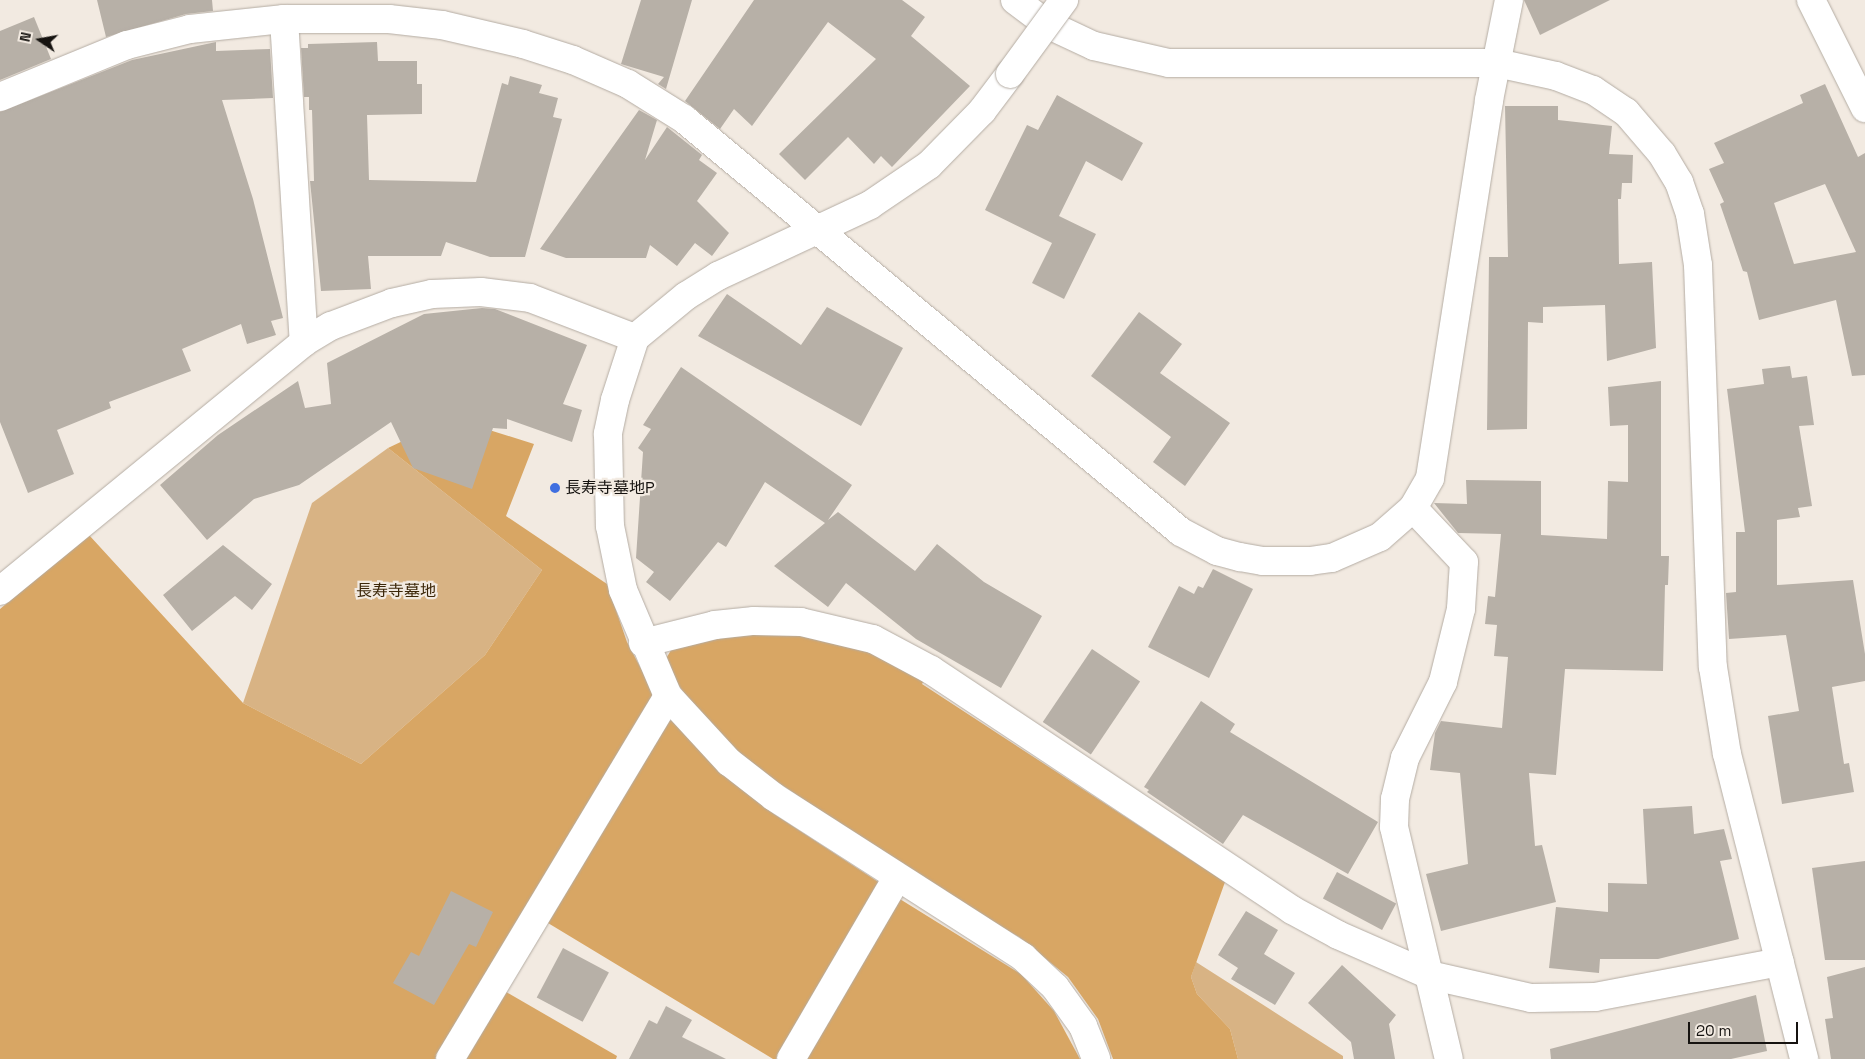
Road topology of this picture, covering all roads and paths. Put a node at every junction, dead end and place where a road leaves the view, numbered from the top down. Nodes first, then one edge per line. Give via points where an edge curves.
1 (1015, 0) edge
2 (1064, 0) edge
3 (1509, 0) edge
4 (1811, 0) edge
5 (284, 18) junction
6 (1497, 63) junction
7 (0, 97) edge
8 (1865, 108) edge
9 (820, 230) junction
10 (635, 338) junction
11 (304, 342) junction
12 (1414, 508) junction
13 (0, 591) edge
14 (643, 643) junction
15 (668, 696) junction
16 (896, 879) junction
17 (1780, 962) junction
18 (1429, 975) junction
19 (450, 1059) edge
20 (791, 1059) edge
21 (1096, 1059) edge
22 (1449, 1059) edge
23 (1804, 1059) edge

1 - 6 street via 1047,24 1094,46 1169,63
2 - 9 street, bridge via 982,111 929,165 870,205
3 - 6 street via 1500,32
4 - 8 street
5 - 7 street via 190,29 127,45
5 - 9 street via 389,19 442,25 523,44 572,60 628,84 684,119
5 - 11 street
6 - 12 street via 1438,445 1430,478
6 - 17 street via 1556,76 1593,90 1626,112 1662,154 1679,182 1690,214 1698,265 1713,667 1727,754
9 - 10 street via 718,276 686,296
9 - 12 street via 1181,532 1217,551 1263,561 1332,558 1380,537
10 - 11 street via 530,298 481,292 432,294 392,303 330,326
10 - 14 street via 614,400 608,434 608,480 610,526 623,590
11 - 13 street
12 - 18 street via 1464,562 1461,609 1443,682 1405,758 1395,799 1394,827
14 - 15 street
14 - 18 street via 715,625 754,621 800,622 873,639 931,670 1292,910 1338,935
15 - 16 street via 729,762 774,797
15 - 19 street
16 - 20 street
16 - 21 street via 1023,957 1054,987 1077,1018
17 - 18 street via 1595,997 1530,998
17 - 23 street
18 - 22 street

